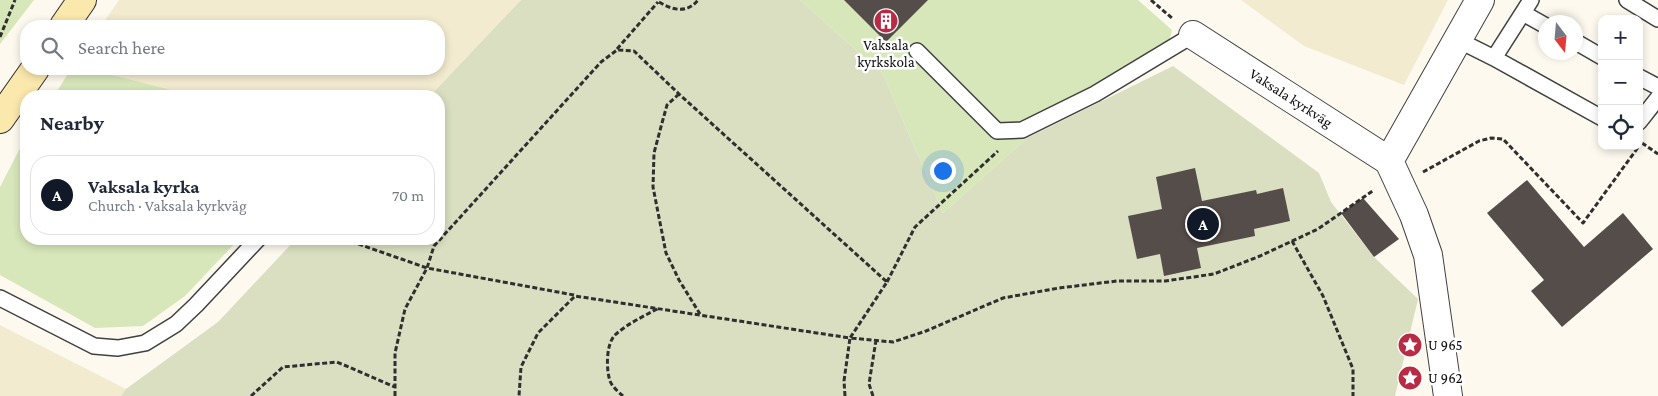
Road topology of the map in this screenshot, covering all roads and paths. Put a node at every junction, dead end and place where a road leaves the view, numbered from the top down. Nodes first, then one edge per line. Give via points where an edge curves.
1 (15, 0) edge
2 (82, 0) edge
3 (698, 0) edge
4 (1480, 0) edge
5 (1531, 0) edge
6 (1627, 0) edge
7 (658, 1) edge
8 (1523, 13) junction
9 (1658, 19) edge
10 (68, 20) edge
11 (1538, 21) edge
12 (1193, 35) joint
13 (0, 37) edge
14 (1458, 40) junction
15 (1583, 46) edge
16 (617, 50) junction
17 (917, 51) dead end
18 (1598, 55) edge
19 (1494, 58) junction
20 (31, 75) edge
21 (1643, 79) edge
22 (1658, 88) edge
23 (20, 90) edge
24 (20, 90) edge
25 (680, 94) junction
26 (1658, 98) edge
27 (1598, 116) edge
28 (1643, 117) edge
29 (0, 119) edge
30 (1022, 130) junction
31 (1643, 143) edge
32 (1635, 150) edge
33 (1658, 154) edge
34 (1393, 168) junction
35 (445, 234) edge
36 (1292, 241) junction
37 (252, 245) edge
38 (361, 245) edge
39 (435, 245) edge
40 (427, 268) junction
41 (888, 282) junction
42 (575, 296) junction
43 (0, 298) edge
44 (660, 308) junction
45 (700, 315) junction
46 (850, 338) junction
47 (876, 340) junction
48 (395, 387) junction
49 (251, 396) edge
50 (395, 396) edge
51 (519, 396) edge
52 (622, 396) edge
53 (845, 396) edge
54 (873, 396) edge
55 (1353, 396) edge
56 (1448, 396) edge

1 - 13 path
2 - 10 street
3 - 7 path via 682,10 670,9
4 - 14 street
5 - 8 lane
6 - 9 lane
7 - 16 path
8 - 11 lane
8 - 19 lane
12 - 30 lane via 1095,94
12 - 34 street, Vaksala kyrkväg
14 - 19 lane
14 - 34 street
15 - 18 lane
16 - 25 path via 634,51
16 - 35 path via 601,62
17 - 30 lane via 997,131
19 - 27 lane
20 - 23 street
21 - 22 lane
24 - 29 street
25 - 41 path
25 - 45 path via 667,105 654,153 653,188 666,253
26 - 28 lane
30 - 41 path via 915,227
31 - 33 path
32 - 34 path via 1583,223 1502,139 1479,142 1426,172
34 - 36 path via 1318,229
34 - 56 street via 1428,255
36 - 47 path via 1214,274 1165,281 1117,281 1003,298 926,332 893,342
36 - 55 path via 1323,296 1353,369
37 - 43 lane via 182,318 145,343 118,348 94,346
38 - 40 path
39 - 40 path
40 - 42 path
40 - 48 path via 405,308 395,353
41 - 46 path
42 - 44 path
42 - 51 path via 538,332 522,367
44 - 45 path
44 - 52 path via 613,337 607,365 610,382
45 - 46 path
46 - 47 path
46 - 53 path
47 - 54 path via 869,384
48 - 49 path via 337,362 282,367
48 - 50 path

